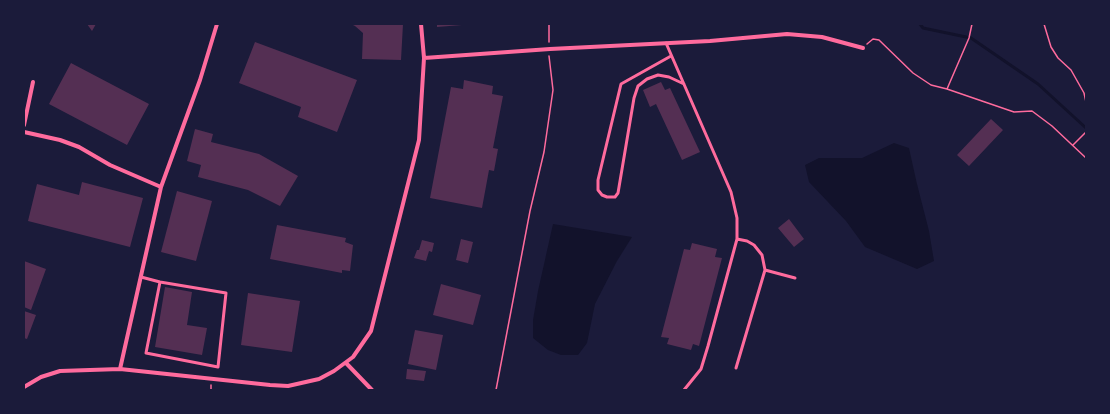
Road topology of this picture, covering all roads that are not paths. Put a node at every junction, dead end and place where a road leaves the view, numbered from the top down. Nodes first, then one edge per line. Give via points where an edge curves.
1 (217, 24) edge
2 (421, 24) edge
3 (666, 43) junction
4 (863, 48) road end
5 (671, 56) junction
6 (424, 58) junction
7 (33, 82) dead end
8 (684, 84) junction
9 (24, 125) edge
10 (24, 132) edge
11 (161, 187) junction
12 (737, 239) junction
13 (765, 270) junction
14 (141, 277) junction
15 (795, 278) dead end
16 (160, 282) junction
17 (346, 363) junction
18 (736, 368) dead end
19 (120, 369) junction
20 (24, 387) edge
21 (372, 390) edge
22 (684, 390) edge

1 - 11 street via 200,80
2 - 6 street
3 - 4 street via 787,34 822,37
3 - 5 lane
3 - 6 street
5 - 8 lane
5 - 8 lane via 621,84 598,180 598,190 602,194 615,197 618,193 638,86 658,75
6 - 17 street via 419,140 371,331 354,357
7 - 9 street
8 - 12 lane via 731,192 737,218
10 - 11 street via 78,147 110,165
11 - 14 street
12 - 13 lane via 754,246 762,255
12 - 22 lane via 700,369
13 - 15 lane
13 - 18 lane
14 - 16 lane
14 - 19 street
16 - 16 lane via 226,293 218,367 146,353
17 - 19 street via 319,379 288,386
17 - 21 street
19 - 20 street via 60,371

